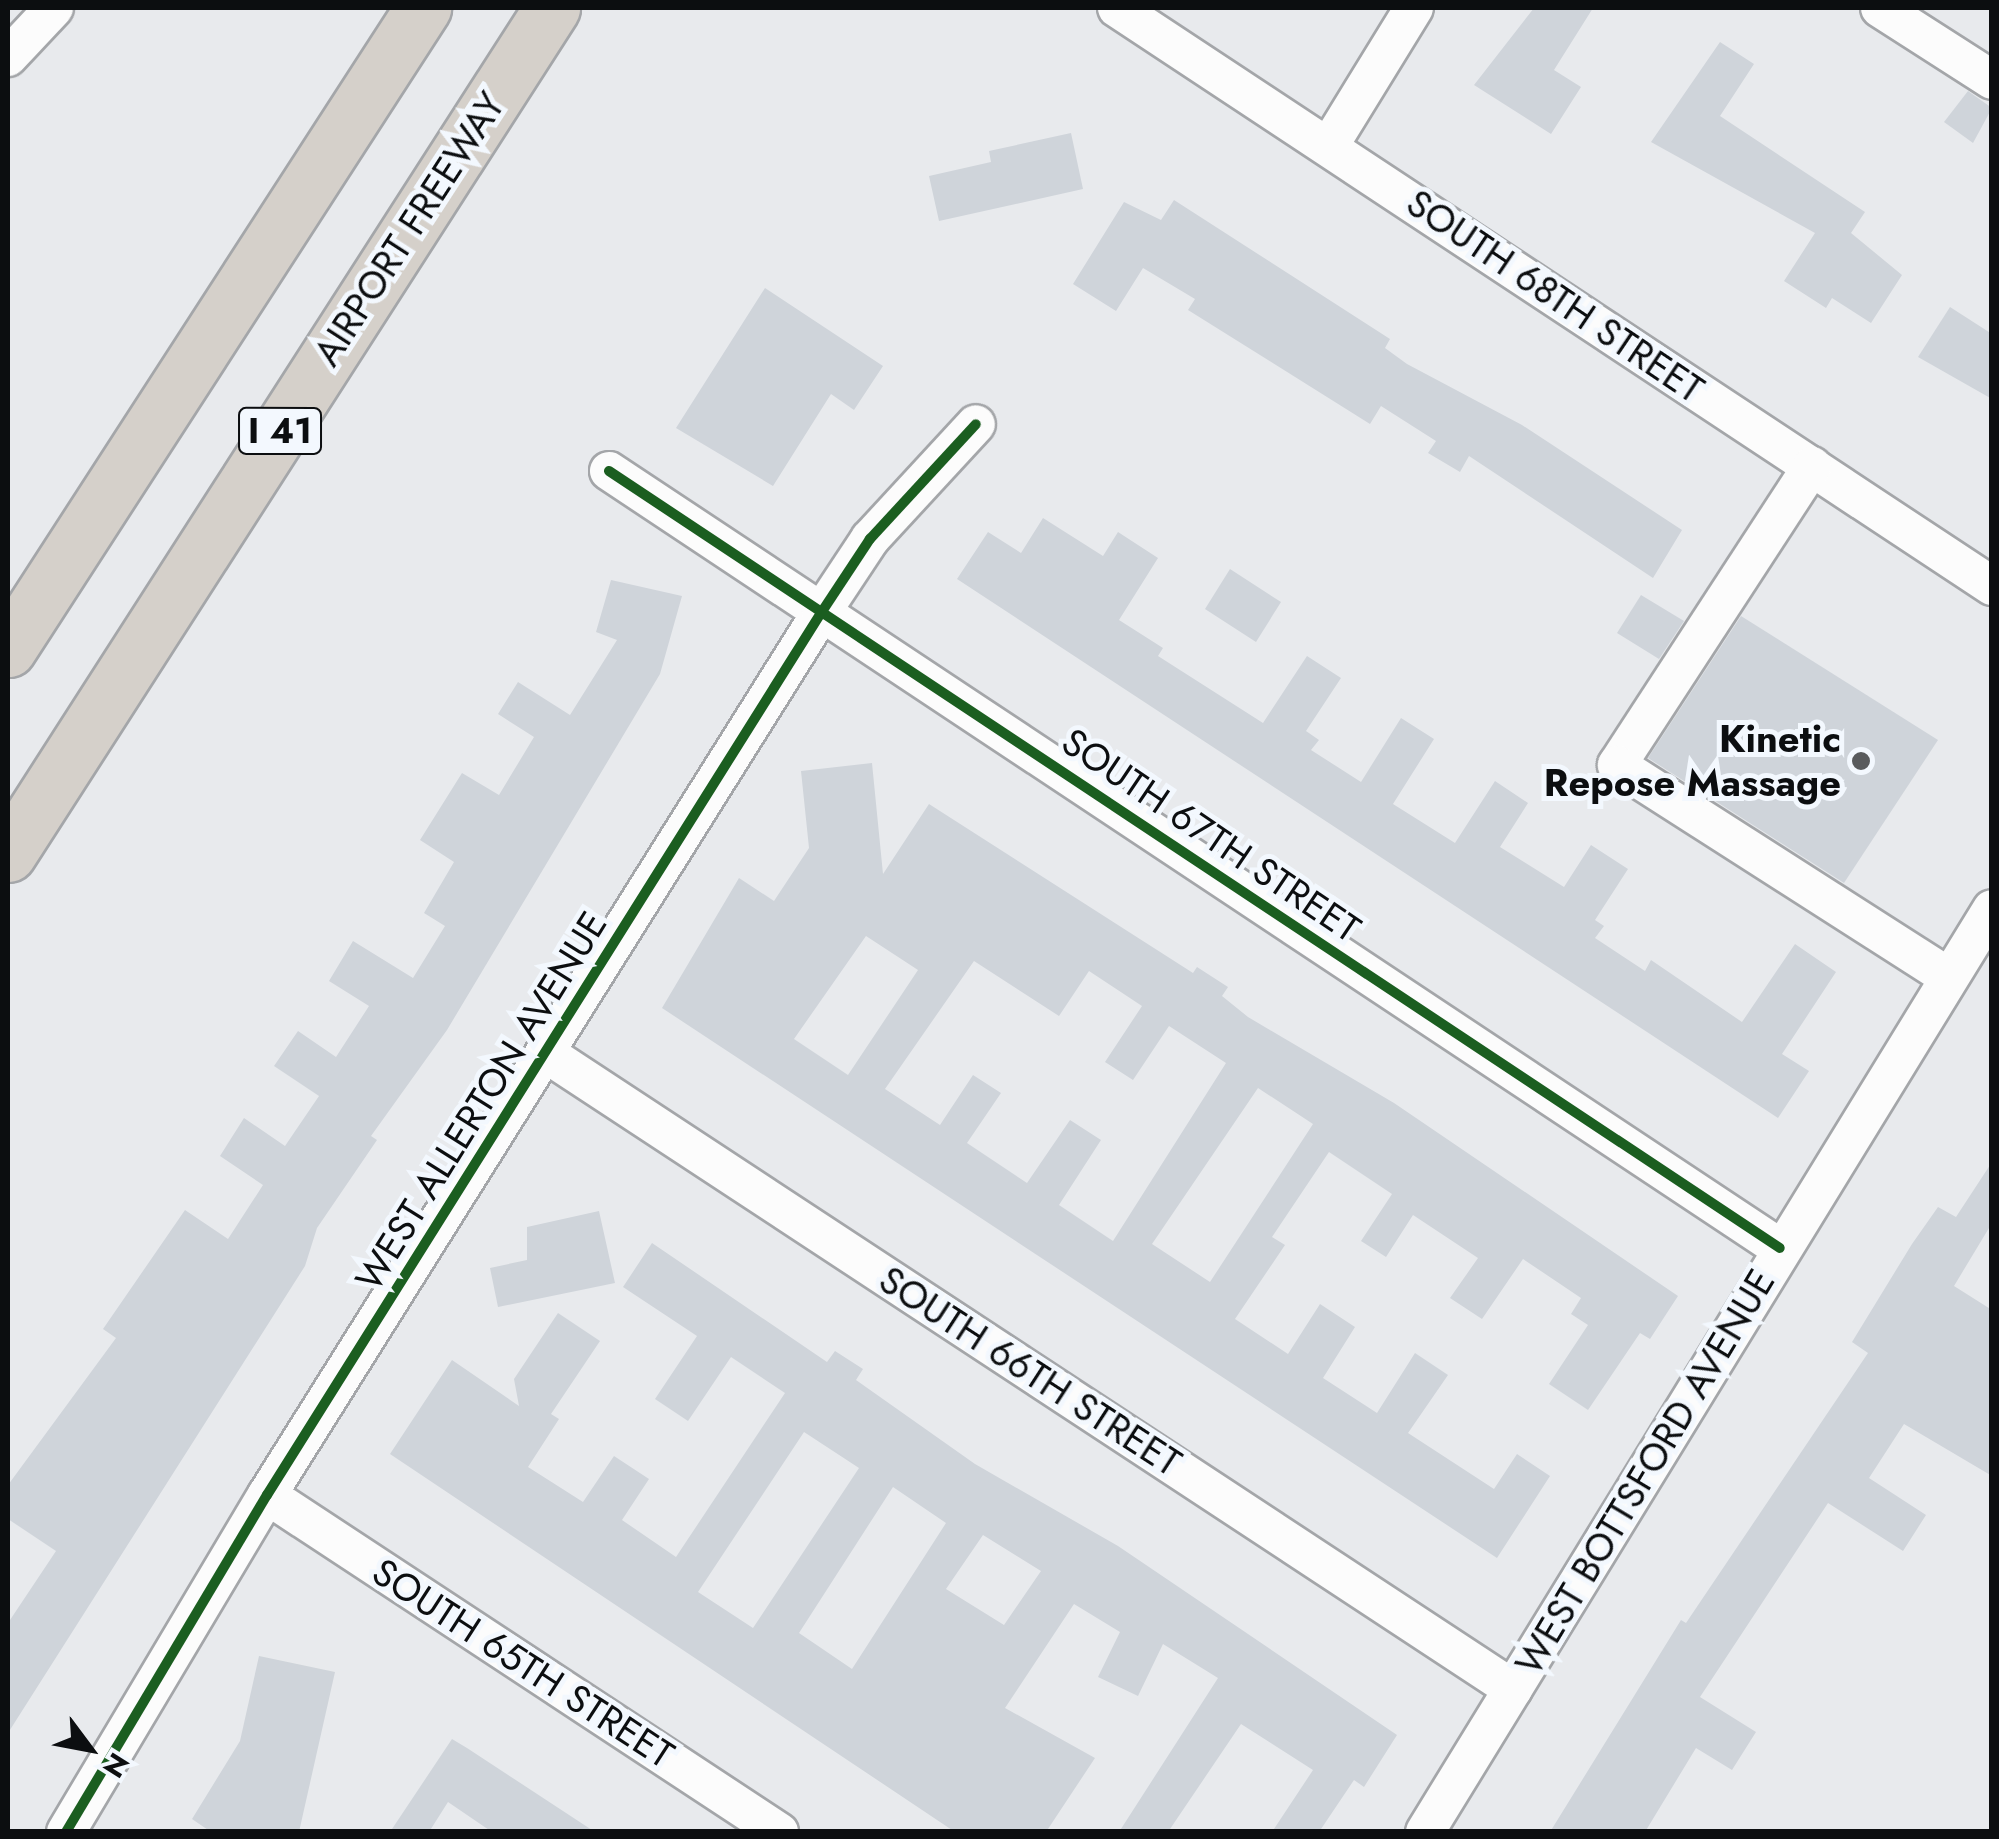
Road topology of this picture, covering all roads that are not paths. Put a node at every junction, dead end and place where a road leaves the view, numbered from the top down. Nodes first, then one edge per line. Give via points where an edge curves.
1 (54, 8) edge
2 (423, 8) edge
3 (552, 8) edge
4 (1117, 8) edge
5 (1414, 8) edge
6 (1880, 8) edge
7 (8, 57) edge
8 (1992, 80) edge
9 (1328, 146) junction
10 (976, 424) dead end
11 (1812, 466) junction
12 (609, 472) dead end
13 (1992, 586) edge
14 (821, 613) junction
15 (8, 649) edge
16 (8, 854) edge
17 (1992, 909) edge
18 (1949, 977) junction
19 (547, 1054) junction
20 (1780, 1248) junction
21 (267, 1495) junction
22 (1513, 1689) junction
23 (66, 1832) edge
24 (779, 1832) edge
25 (1426, 1832) edge

1 - 7 street
2 - 15 highway
3 - 16 highway, AIRPORT FREEWAY / I 41
4 - 9 street, SOUTH 68TH STREET
5 - 9 street
6 - 8 street
9 - 11 street, SOUTH 68TH STREET
10 - 14 street, WEST ALLERTON AVENUE via 870,539
11 - 13 street, SOUTH 68TH STREET
11 - 18 street via 1617,765
12 - 14 street, SOUTH 67TH STREET
14 - 19 street, WEST ALLERTON AVENUE
14 - 20 street, SOUTH 67TH STREET
17 - 18 street, WEST BOTTSFORD AVENUE
18 - 20 street, WEST BOTTSFORD AVENUE
19 - 21 street, WEST ALLERTON AVENUE
19 - 22 street, SOUTH 66TH STREET
20 - 22 street, WEST BOTTSFORD AVENUE
21 - 23 street, WEST ALLERTON AVENUE
21 - 24 street, SOUTH 65TH STREET
22 - 25 street, WEST BOTTSFORD AVENUE

